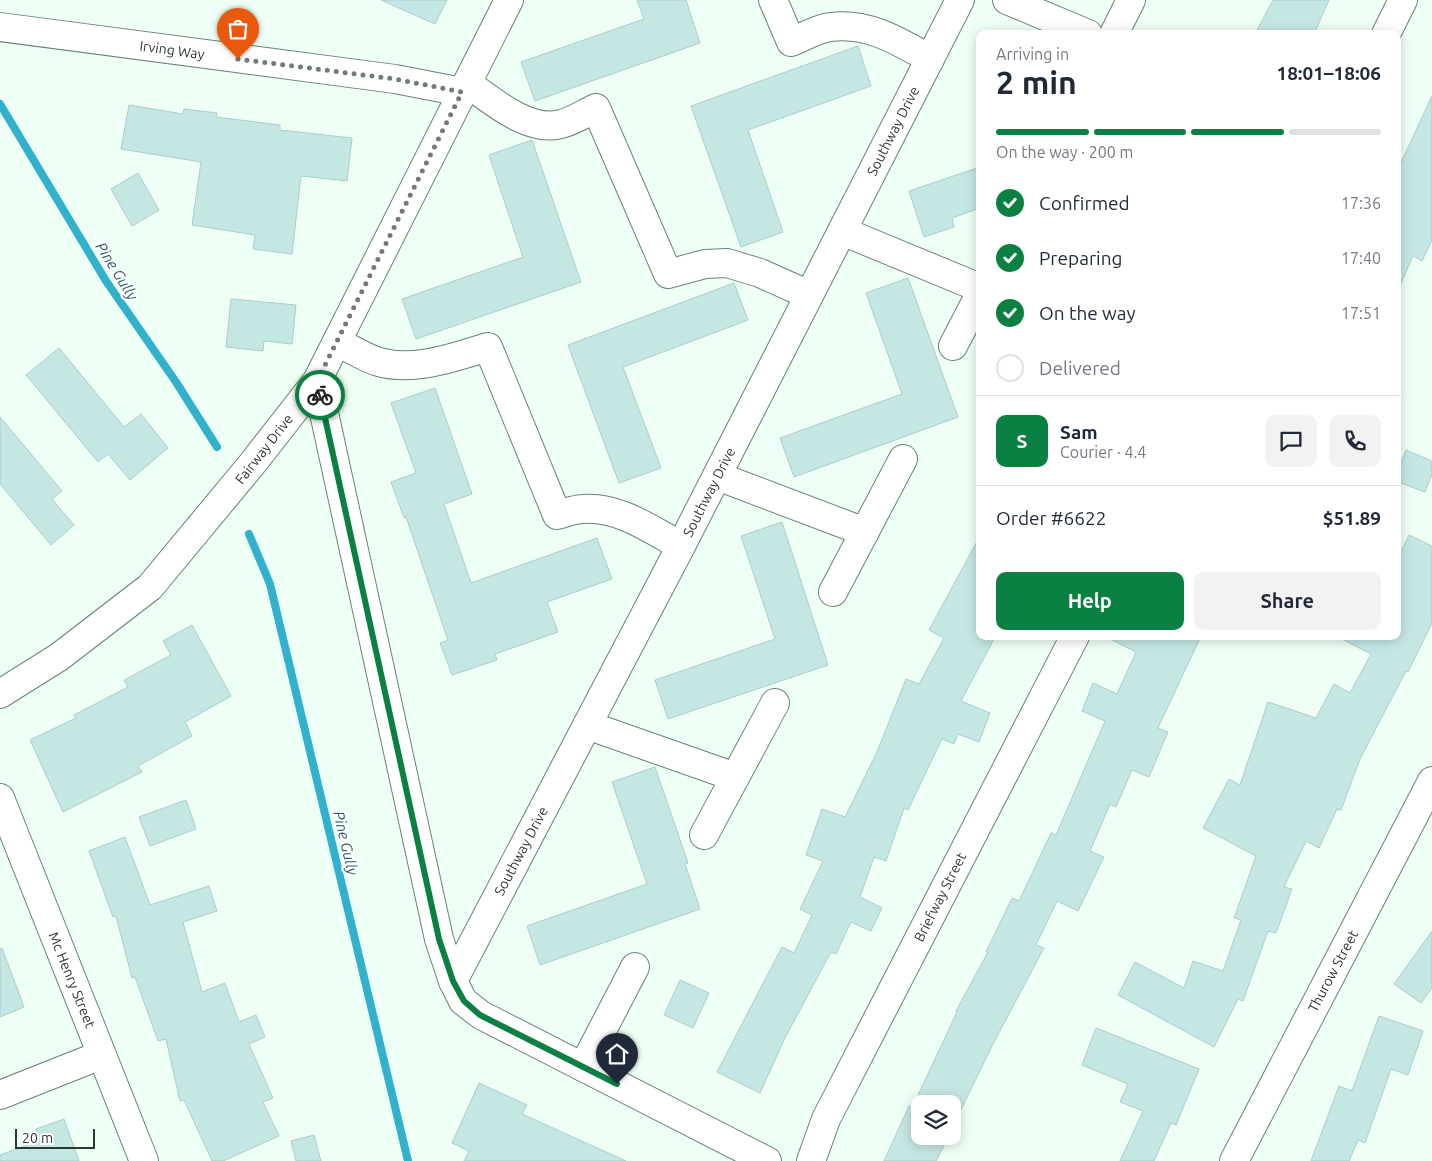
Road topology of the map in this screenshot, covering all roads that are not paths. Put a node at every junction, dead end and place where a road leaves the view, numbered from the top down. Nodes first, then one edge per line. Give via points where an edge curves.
1 (510, 0) edge
2 (773, 0) edge
3 (960, 0) edge
4 (1007, 0) edge
5 (1131, 0) edge
6 (1403, 0) edge
7 (0, 27) edge
8 (1078, 30) edge
9 (1116, 30) edge
10 (1388, 30) edge
11 (930, 59) junction
12 (465, 88) junction
13 (842, 231) junction
14 (976, 286) edge
15 (809, 295) junction
16 (976, 302) edge
17 (337, 342) junction
18 (953, 346) dead end
19 (317, 381) junction
20 (903, 459) dead end
21 (717, 476) junction
22 (864, 532) junction
23 (681, 546) junction
24 (833, 592) dead end
25 (1073, 640) edge
26 (0, 694) edge
27 (775, 703) dead end
28 (588, 725) junction
29 (735, 777) junction
30 (1432, 781) edge
31 (0, 798) edge
32 (704, 835) dead end
33 (634, 967) dead end
34 (453, 981) junction
35 (101, 1055) junction
36 (584, 1067) junction
37 (0, 1094) edge
38 (144, 1161) edge
39 (767, 1161) edge
40 (811, 1161) edge
41 (1234, 1161) edge

1 - 12 street, Fairway Drive
2 - 11 street via 791,42 830,27 855,27 888,36
3 - 11 street, Southway Drive
4 - 8 street
5 - 9 street
6 - 10 street
7 - 12 street, Irving Way
11 - 13 street, Southway Drive
12 - 15 street via 519,118 540,125 560,124 596,108 668,274 705,264 727,263
12 - 17 street, Fairway Drive
13 - 14 street
13 - 15 street, Southway Drive
15 - 21 street, Southway Drive
16 - 18 street
17 - 19 street, Fairway Drive
17 - 23 street via 378,362 404,366 436,362 488,347 557,515 583,508 604,510 630,519
19 - 26 street, Fairway Drive via 150,587 59,657
19 - 34 street via 439,939
20 - 22 street
21 - 22 street
21 - 23 street, Southway Drive
22 - 24 street
23 - 28 street, Southway Drive
25 - 40 street, Briefway Street via 826,1119
27 - 29 street
28 - 29 street
28 - 34 street, Southway Drive
29 - 32 street
30 - 41 street, Thurow Street
31 - 35 street, Mc Henry Street
33 - 36 street
34 - 36 street via 464,1001 480,1015
35 - 37 street
35 - 38 street, Mc Henry Street
36 - 39 street

